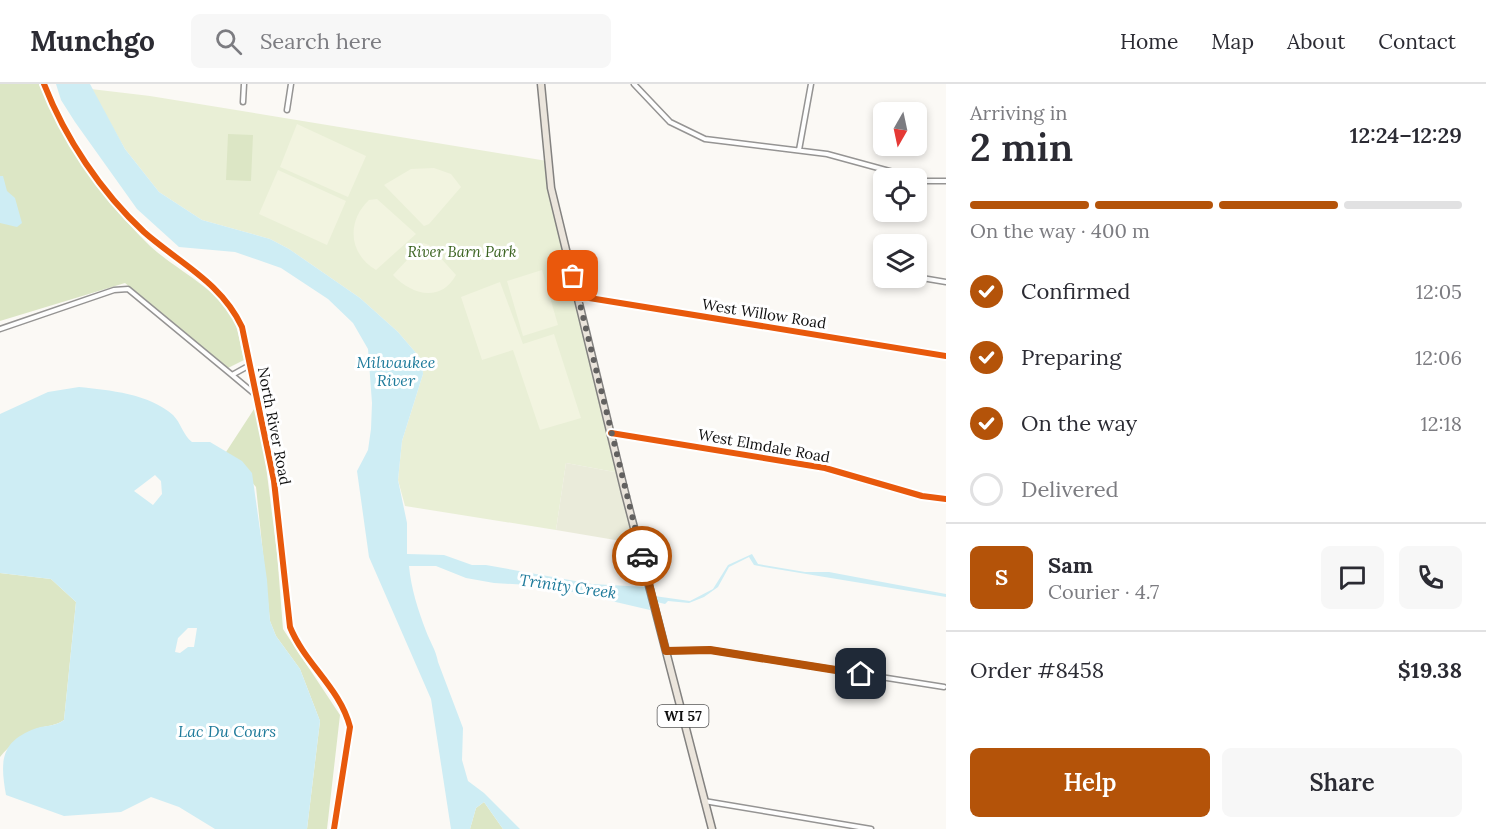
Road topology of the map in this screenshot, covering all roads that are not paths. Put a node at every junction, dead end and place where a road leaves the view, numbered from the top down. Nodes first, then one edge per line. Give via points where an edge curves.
1 (44, 84) edge
2 (243, 84) edge
3 (291, 84) edge
4 (541, 84) edge
5 (634, 84) edge
6 (811, 84) edge
7 (243, 102) dead end
8 (287, 110) dead end
9 (800, 150) junction
10 (946, 181) edge
11 (927, 279) edge
12 (946, 282) edge
13 (578, 296) junction
14 (0, 329) edge
15 (946, 356) edge
16 (250, 366) junction
17 (232, 375) junction
18 (257, 396) junction
19 (611, 433) junction
20 (946, 499) edge
21 (666, 651) junction
22 (944, 687) dead end
23 (704, 801) junction
24 (334, 829) edge
25 (712, 829) edge
26 (871, 829) edge

1 - 16 street, North River Road via 79,152 112,199 232,306 242,327
2 - 7 street
3 - 8 street
4 - 13 main road, WI 57 via 551,188
5 - 9 street via 670,122 705,139
6 - 9 street
9 - 10 street via 926,181
11 - 12 street
13 - 15 street, West Willow Road
13 - 19 main road, WI 57
14 - 17 street via 114,290 128,289
16 - 17 street
16 - 18 street, North River Road
17 - 18 street
18 - 24 street, North River Road via 275,489 290,627 339,699 350,727
19 - 20 street, West Elmdale Road via 825,468 914,494
19 - 21 main road, WI 57
21 - 22 street via 710,650
21 - 23 main road, WI 57
23 - 25 main road, WI 57
23 - 26 street

